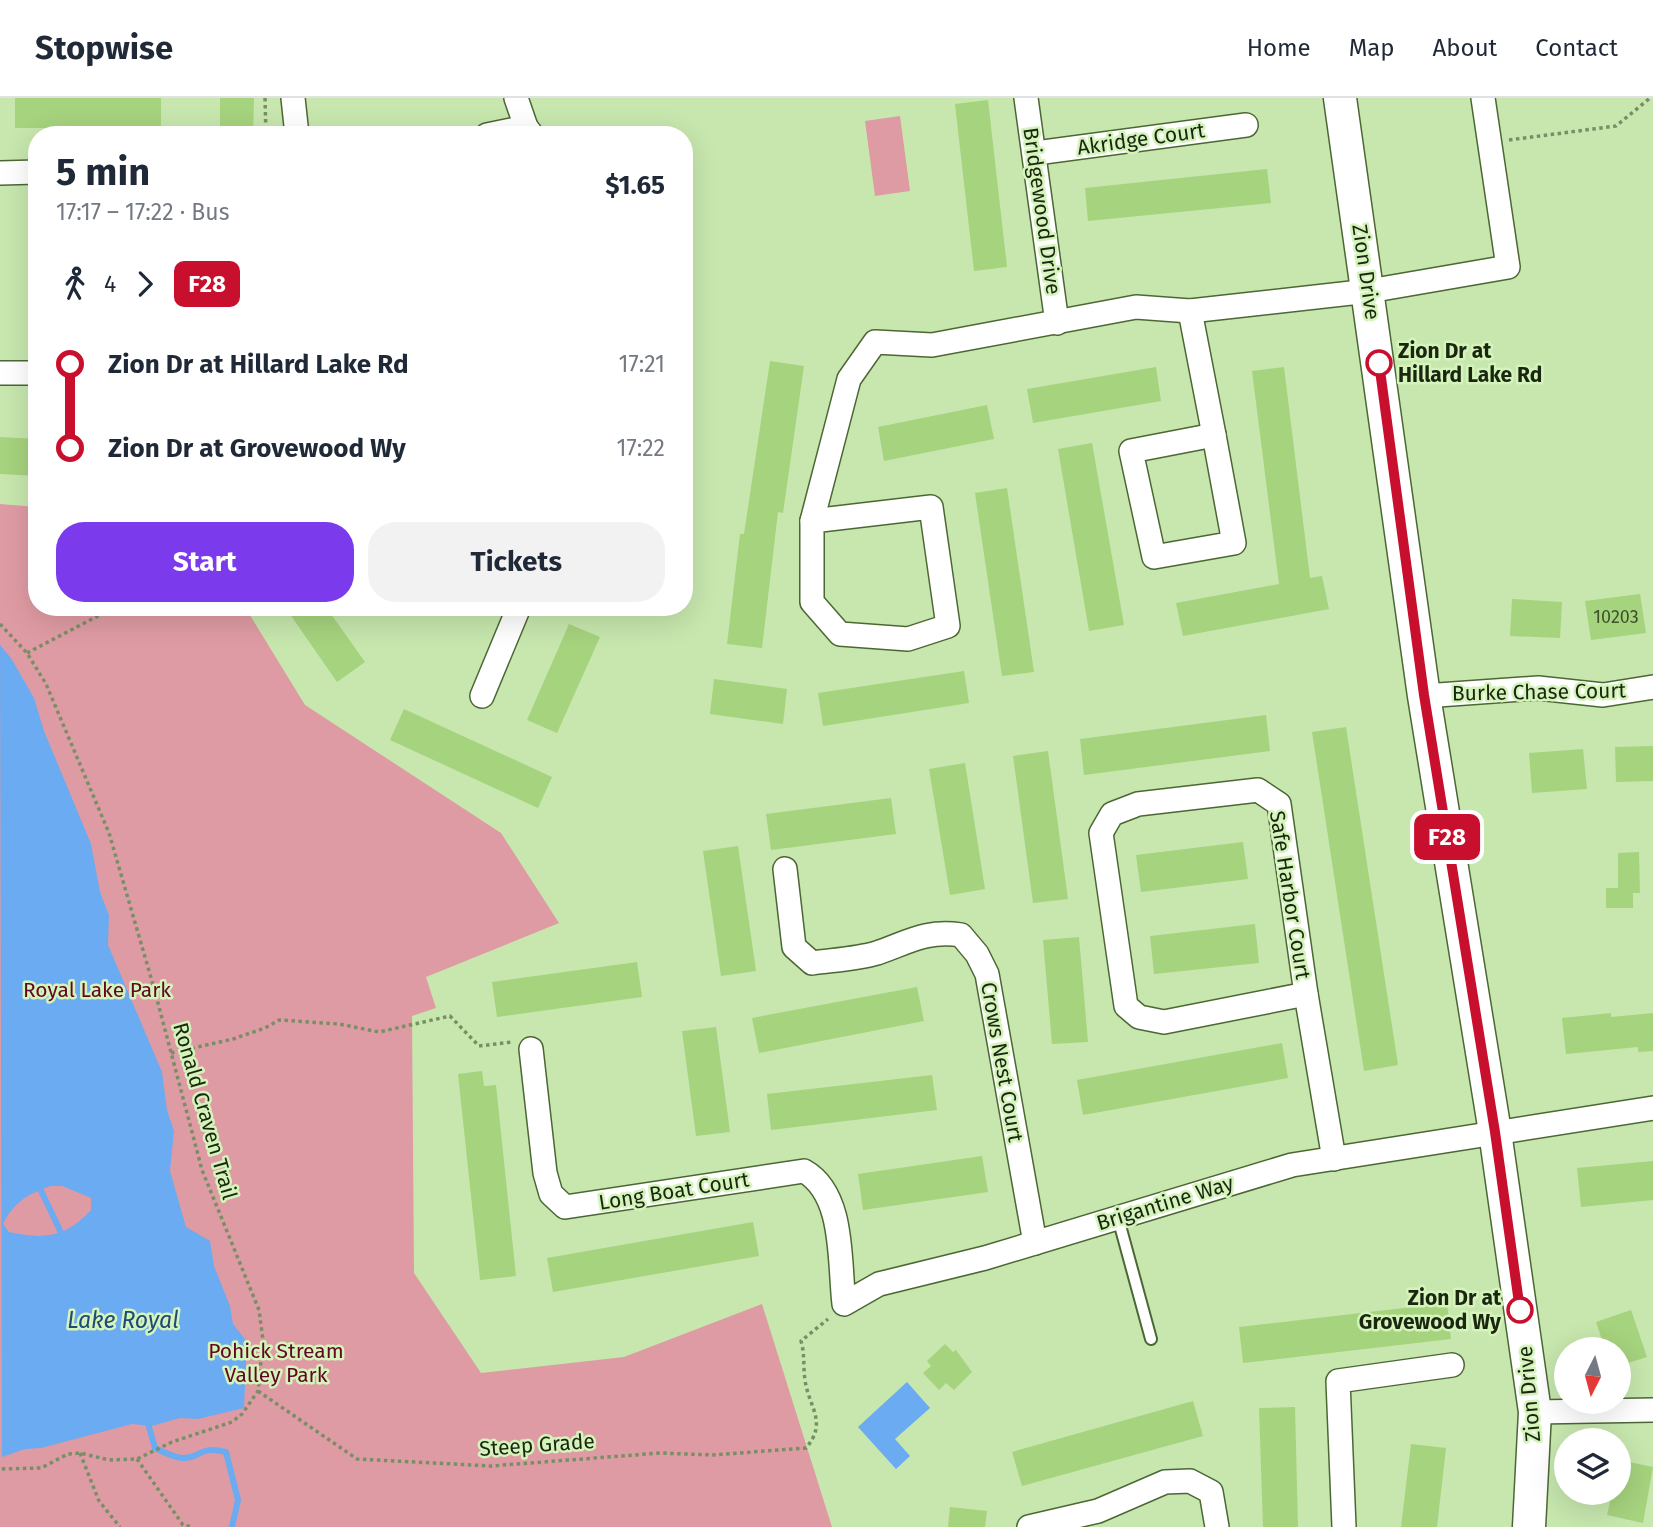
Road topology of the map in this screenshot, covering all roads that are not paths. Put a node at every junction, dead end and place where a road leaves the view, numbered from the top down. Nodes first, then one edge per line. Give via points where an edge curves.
1 (293, 98) edge
2 (516, 98) edge
3 (1026, 98) edge
4 (1340, 98) edge
5 (1483, 98) edge
6 (1246, 125) dead end
7 (296, 126) edge
8 (527, 126) edge
9 (1036, 153) junction
10 (28, 172) edge
11 (0, 173) edge
12 (1368, 292) junction
13 (1191, 312) junction
14 (1057, 323) junction
15 (0, 373) edge
16 (28, 373) edge
17 (1214, 435) junction
18 (812, 521) junction
19 (515, 616) edge
20 (1653, 687) edge
21 (1424, 695) junction
22 (482, 696) dead end
23 (785, 869) dead end
24 (1306, 994) junction
25 (531, 1049) road end
26 (1653, 1108) edge
27 (1495, 1132) junction
28 (1334, 1160) junction
29 (1118, 1217) junction
30 (1035, 1243) junction
31 (844, 1304) joint
32 (1151, 1339) dead end
33 (1452, 1365) dead end
34 (1653, 1410) edge
35 (1535, 1412) junction
36 (1099, 1519) edge
37 (1029, 1527) edge
38 (1217, 1527) edge
39 (1344, 1527) edge
40 (1529, 1527) edge

1 - 7 street
2 - 8 street
3 - 9 street, Bridgewood Drive
4 - 12 street, Zion Drive
5 - 12 street via 1508,267
6 - 9 street, Akridge Court
9 - 14 street, Bridgewood Drive
10 - 11 street
12 - 13 street
12 - 21 street, Zion Drive
13 - 14 street via 1136,307
13 - 17 street
14 - 18 street via 932,345 875,342 849,379
15 - 16 street
17 - 17 street via 1234,543 1154,557 1131,452
18 - 18 street via 812,602 841,635 908,639 948,626 931,507
19 - 22 street
20 - 21 street, Burke Chase Court via 1602,695 1538,688
21 - 27 street, Zion Drive
23 - 30 street, Crows Nest Court via 794,947 813,963 875,954 939,932 961,935 977,954 987,974
24 - 24 street, Safe Harbor Court via 1279,804 1258,790 1138,804 1112,814 1101,833 1126,1006 1139,1017 1164,1022
24 - 28 street, Safe Harbor Court
25 - 31 street, Long Boat Court via 545,1173 551,1194 565,1207 804,1171 817,1179 831,1208
26 - 27 street, Brigantine Way
27 - 28 street, Brigantine Way
27 - 35 street, Zion Drive
28 - 29 street, Brigantine Way via 1292,1165
29 - 30 street, Brigantine Way
29 - 32 lane
30 - 31 street, Brigantine Way via 879,1284
33 - 39 street via 1338,1381
34 - 35 street
35 - 40 street, Zion Drive
36 - 37 street
36 - 38 street via 1165,1482 1190,1481 1210,1492

